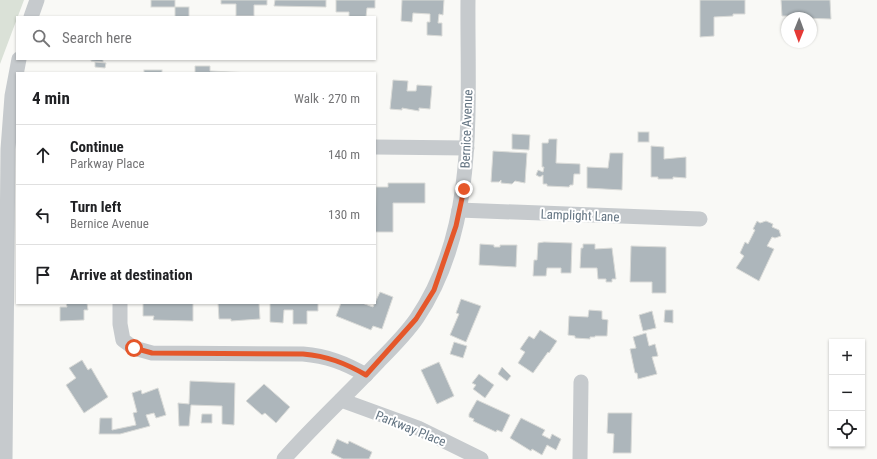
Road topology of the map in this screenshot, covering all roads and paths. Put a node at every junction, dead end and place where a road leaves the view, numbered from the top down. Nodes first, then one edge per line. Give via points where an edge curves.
1 (37, 0) edge
2 (468, 0) edge
3 (31, 16) edge
4 (19, 60) edge
5 (17, 72) edge
6 (16, 75) edge
7 (376, 147) edge
8 (467, 148) junction
9 (459, 210) junction
10 (700, 219) dead end
11 (120, 304) edge
12 (366, 375) junction
13 (581, 382) dead end
14 (341, 400) junction
15 (5, 459) edge
16 (284, 459) edge
17 (481, 459) edge
18 (580, 459) edge

1 - 3 street
2 - 8 street, Bernice Avenue
4 - 5 street
6 - 15 street via 8,148
7 - 8 street
8 - 9 street, Bernice Avenue via 464,189
9 - 10 street, Lamplight Lane
9 - 12 street, Bernice Avenue via 434,290 416,319
11 - 12 street via 123,340 134,348 152,353 323,356 344,363
12 - 14 street, Bernice Avenue
13 - 18 street
14 - 16 street, Bernice Avenue
14 - 17 street, Parkway Place via 418,428

